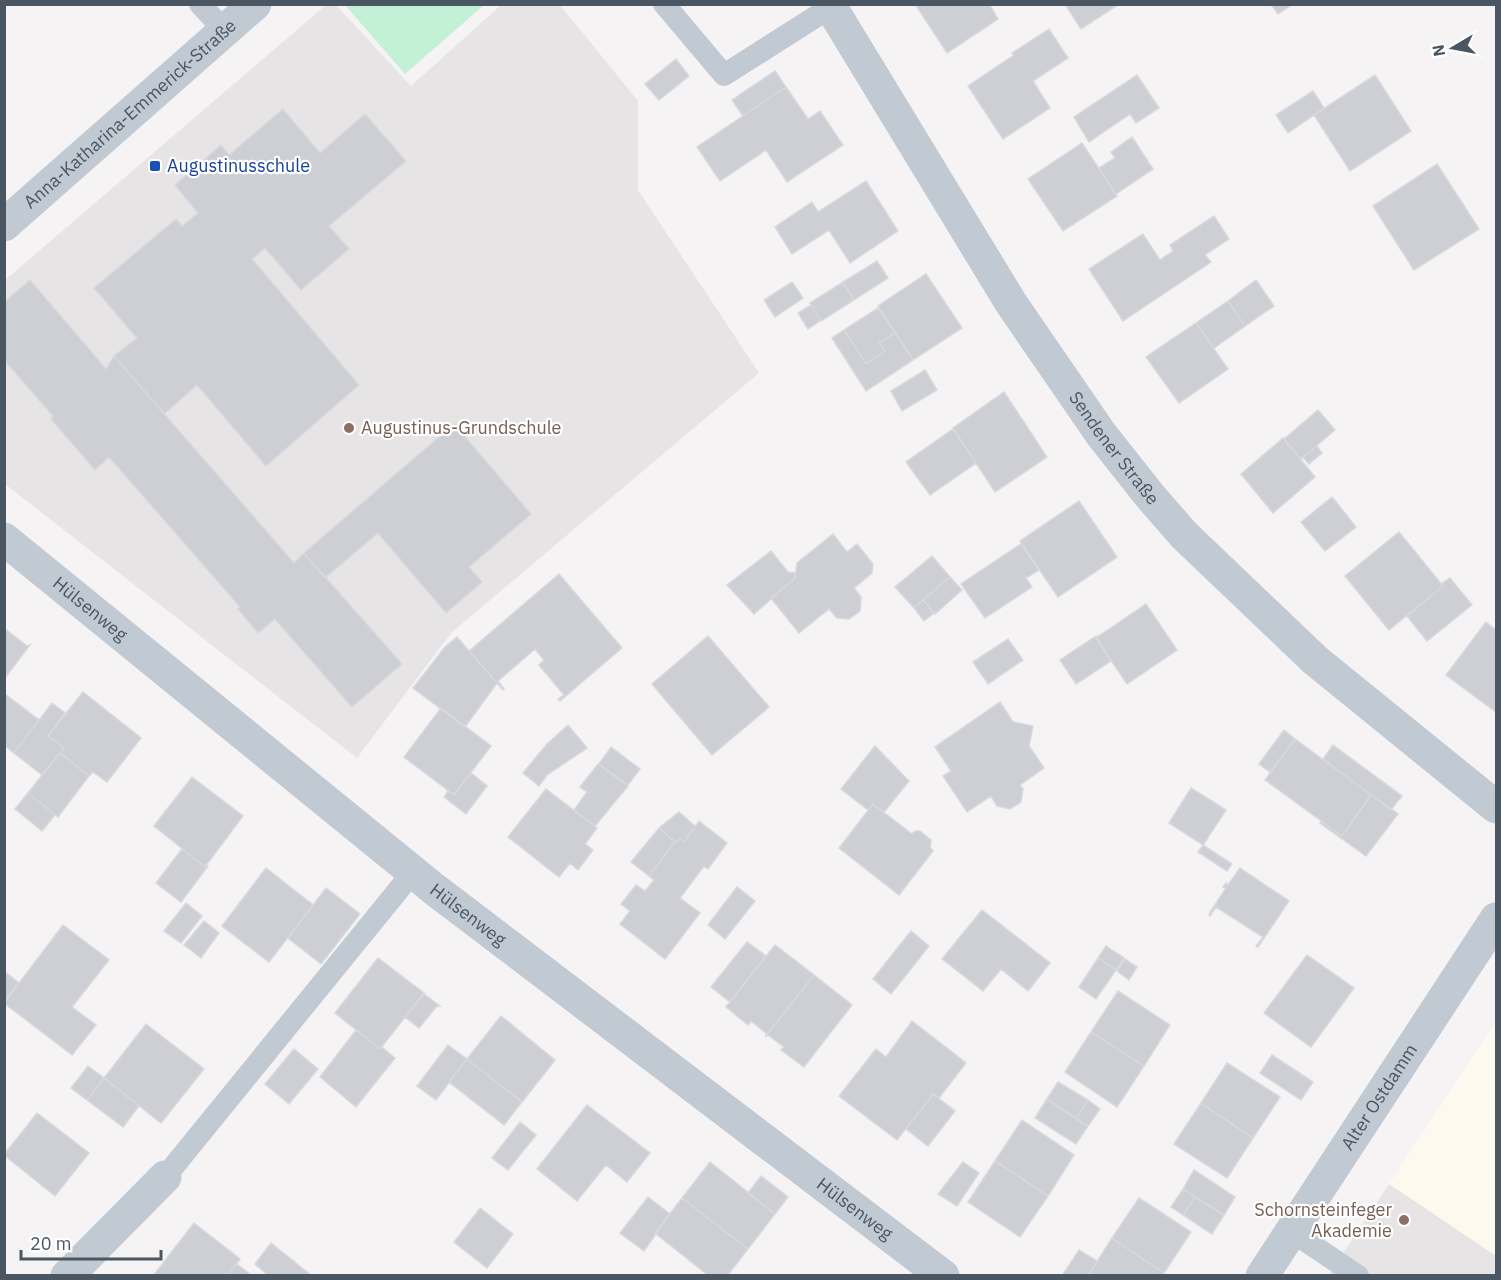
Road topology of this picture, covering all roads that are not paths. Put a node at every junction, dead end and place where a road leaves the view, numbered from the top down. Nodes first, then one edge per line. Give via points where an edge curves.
1 (200, 4) edge
2 (255, 4) edge
3 (664, 4) edge
4 (830, 6) edge
5 (225, 31) junction
6 (4, 225) edge
7 (4, 539) edge
8 (1497, 807) edge
9 (413, 872) junction
10 (1497, 919) edge
11 (165, 1177) joint
12 (1291, 1231) junction
13 (67, 1275) edge
14 (943, 1275) edge
15 (1262, 1275) edge
16 (1358, 1275) edge

1 - 5 lane
2 - 5 street, Anna-Katharina-Emmerick-Straße
3 - 4 lane via 724,75
4 - 8 street, Sendener Straße via 1017,313 1101,434 1150,496 1184,536 1315,660
5 - 6 street, Anna-Katharina-Emmerick-Straße
7 - 9 street, Hülsenweg
9 - 11 lane
9 - 14 street, Hülsenweg
10 - 12 street, Alter Ostdamm
11 - 13 street
12 - 15 street, Alter Ostdamm
12 - 16 lane

